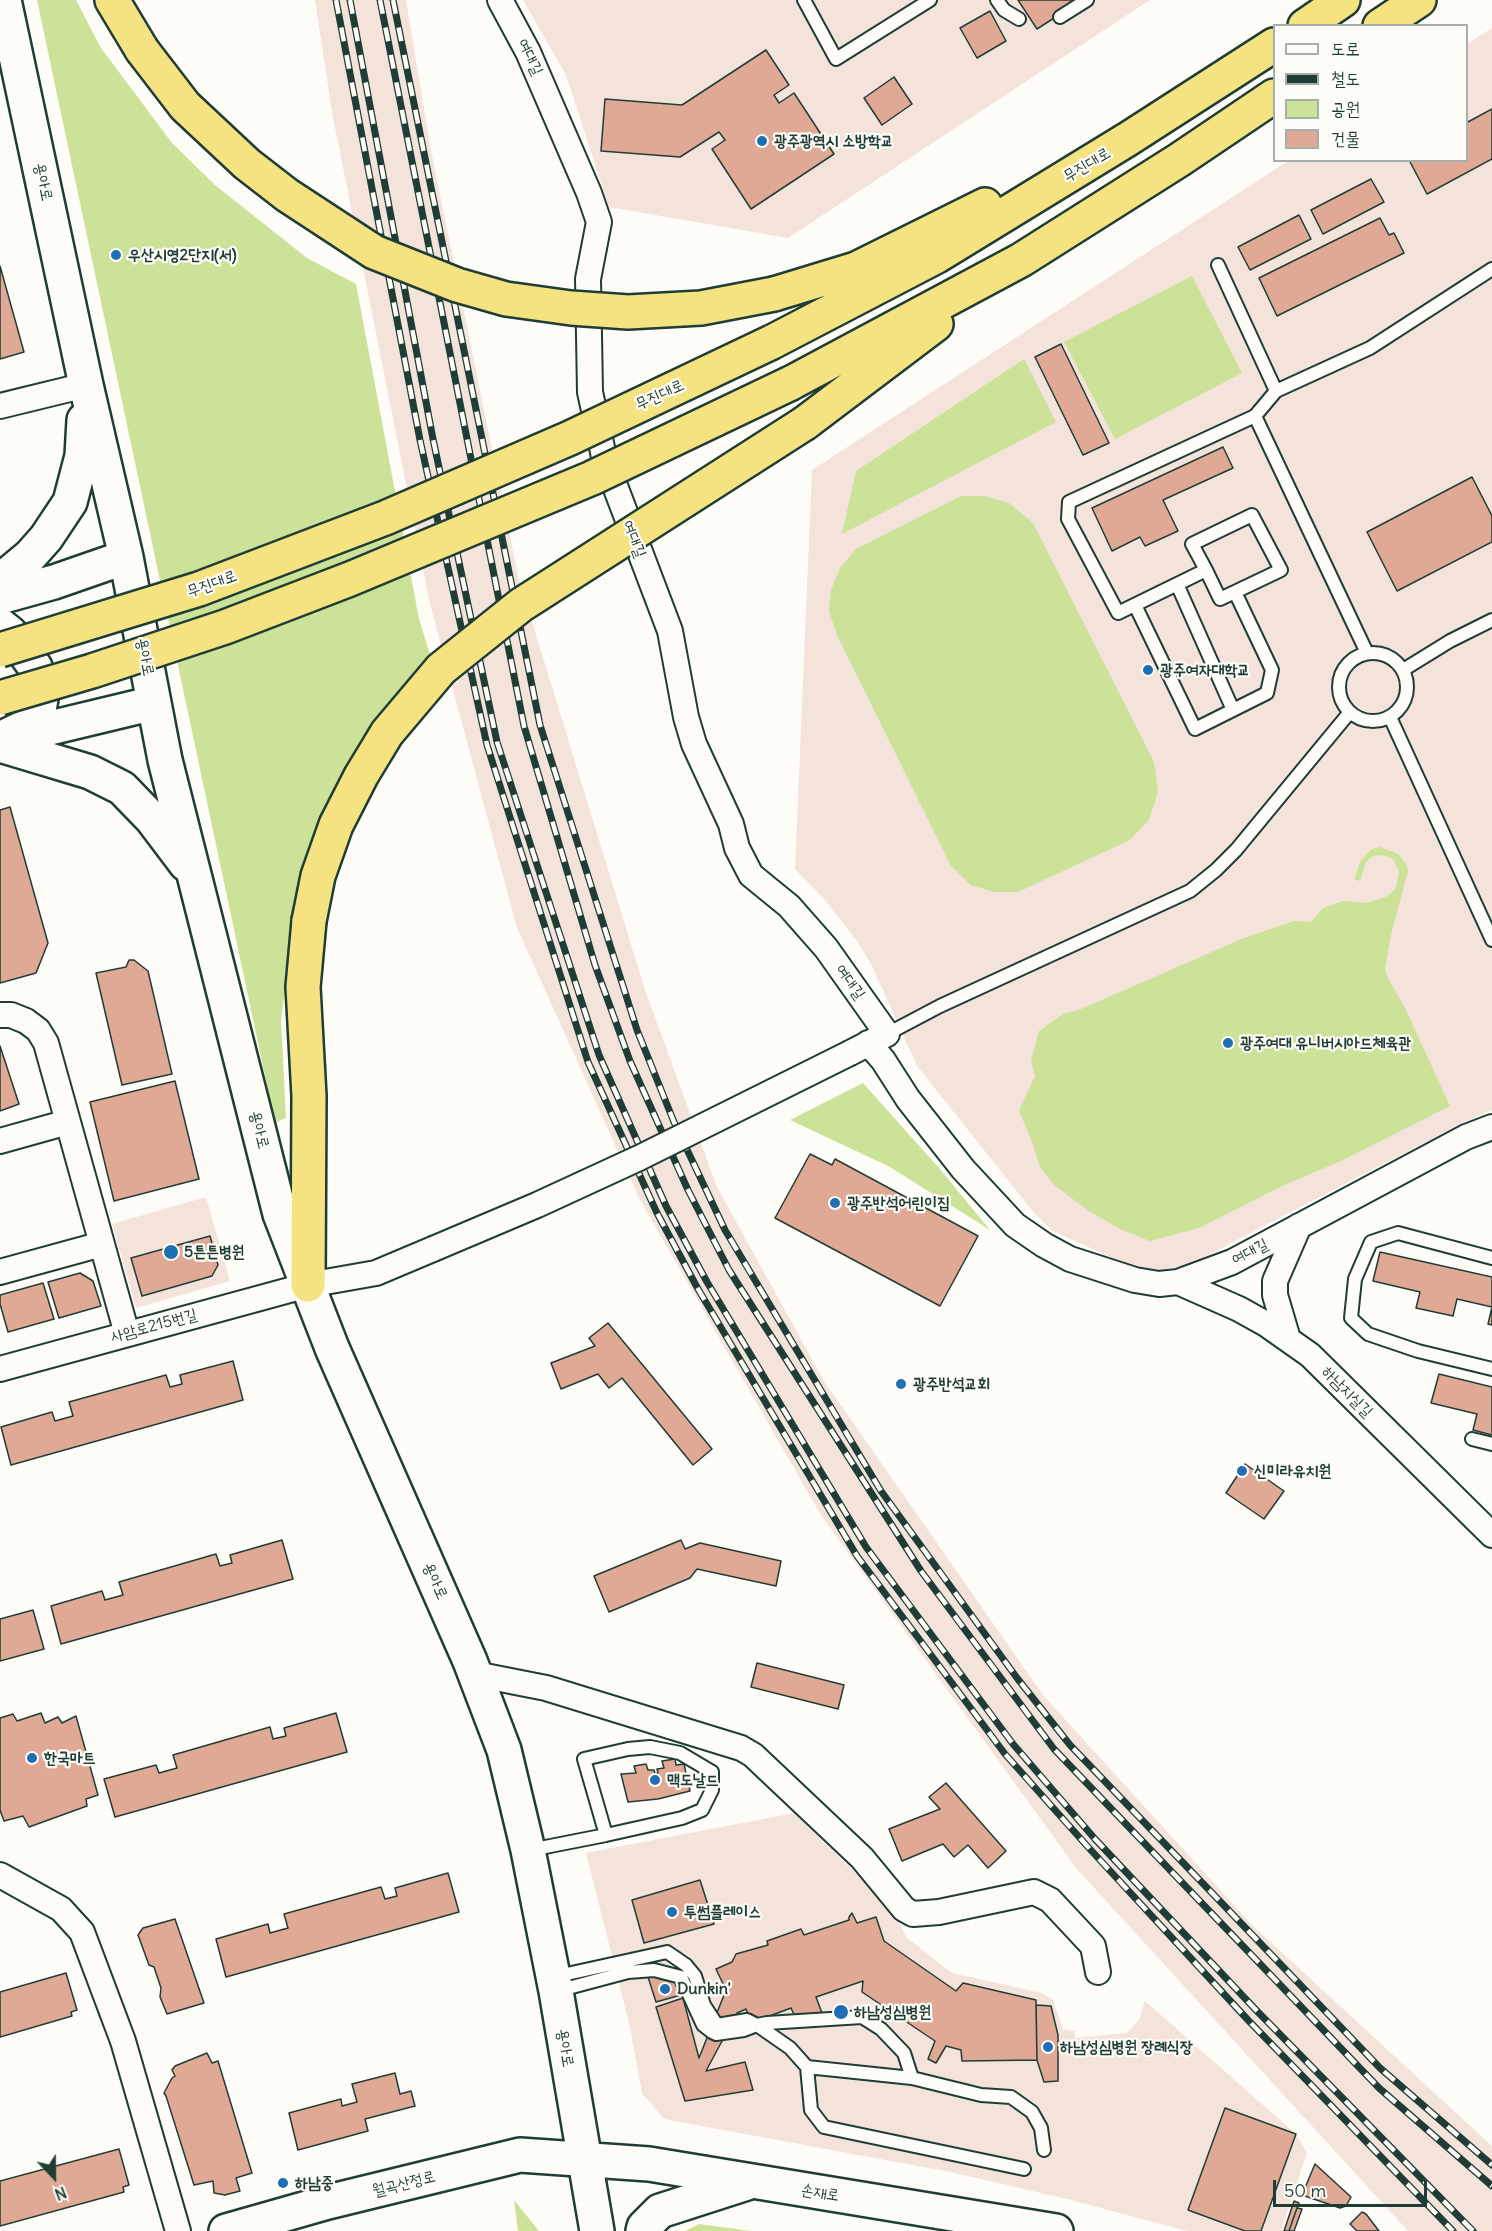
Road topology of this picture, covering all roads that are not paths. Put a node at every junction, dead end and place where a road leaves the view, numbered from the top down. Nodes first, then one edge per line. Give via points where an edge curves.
1 (4, 0) edge
2 (112, 0) edge
3 (500, 0) edge
4 (804, 0) edge
5 (930, 0) edge
6 (997, 0) edge
7 (1087, 0) edge
8 (1343, 0) edge
9 (1419, 0) edge
10 (1060, 17) dead end
11 (1019, 19) dead end
12 (1308, 24) edge
13 (1383, 24) edge
14 (1273, 46) edge
15 (1273, 97) edge
16 (1128, 140) junction
17 (1021, 260) junction
18 (1218, 265) dead end
19 (1492, 269) edge
20 (86, 385) junction
21 (1276, 391) junction
22 (0, 406) edge
23 (1255, 416) junction
24 (126, 557) junction
25 (1206, 570) junction
26 (0, 581) edge
27 (1177, 584) junction
28 (1235, 592) junction
29 (0, 597) edge
30 (1135, 605) junction
31 (1492, 620) edge
32 (0, 626) edge
33 (0, 650) edge
34 (1366, 654) junction
35 (1403, 670) junction
36 (0, 698) edge
37 (154, 703) junction
38 (1233, 710) junction
39 (1350, 712) junction
40 (1390, 717) junction
41 (0, 741) edge
42 (195, 875) junction
43 (1492, 940) edge
44 (0, 1015) edge
45 (868, 1043) junction
46 (68, 1122) junction
47 (1492, 1127) edge
48 (0, 1141) edge
49 (1299, 1226) junction
50 (102, 1244) junction
51 (1492, 1258) edge
52 (0, 1272) edge
53 (1178, 1281) junction
54 (308, 1285) junction
55 (127, 1334) junction
56 (1288, 1339) junction
57 (0, 1369) edge
58 (1492, 1369) edge
59 (1472, 1439) dead end
60 (1492, 1444) edge
61 (1492, 1535) edge
62 (475, 1674) junction
63 (606, 1835) junction
64 (528, 1850) junction
65 (0, 1875) edge
66 (1098, 1972) dead end
67 (554, 1984) junction
68 (749, 2025) junction
69 (807, 2067) junction
70 (912, 2078) junction
71 (1044, 2150) dead end
72 (584, 2158) junction
73 (1024, 2169) dead end
74 (752, 2182) junction
75 (266, 2225) edge
76 (178, 2231) edge
77 (226, 2231) edge
78 (597, 2231) edge
79 (643, 2231) edge
80 (1056, 2231) edge

1 - 20 main road, 용아로
2 - 16 highway, bridge via 142,50 185,106 286,195 374,252 457,285 506,299 571,308 628,312 701,308 774,294 856,269
3 - 45 street, 여대길 via 528,52 599,222 588,279 590,392 604,457 670,631 694,744 751,875 789,906 826,948
4 - 5 lane via 836,59
6 - 11 lane
7 - 10 lane
8 - 12 highway
9 - 13 highway
14 - 16 highway, 무진대로
15 - 17 highway
16 - 33 highway, 무진대로, bridge via 937,256 772,342 570,438 385,518 200,589
17 - 36 highway, bridge via 791,383 592,478 225,627
17 - 54 highway, bridge via 805,423 521,605 441,669 387,733 336,825 318,876 309,921 303,987 309,1096
18 - 21 lane
19 - 21 lane via 1370,348
20 - 22 street
20 - 24 main road, 용아로
20 - 26 main road via 82,456 70,502 46,538
21 - 23 lane
23 - 30 lane via 1069,502 1068,519 1118,613
23 - 34 lane
24 - 29 main road
24 - 37 main road, 용아로
25 - 27 lane
25 - 28 lane via 1220,599
25 - 28 lane via 1192,544 1252,515 1281,570
27 - 30 lane
27 - 38 lane
28 - 38 lane via 1272,670 1267,693
30 - 38 lane via 1195,729
31 - 35 lane
32 - 41 main road via 10,633 35,667 42,693 37,721
34 - 35 lane via 1388,656
34 - 39 lane via 1348,664 1339,683 1343,704
35 - 40 lane via 1407,691
37 - 41 main road
37 - 42 main road, 용아로
39 - 40 lane via 1369,721
39 - 45 lane via 1236,850 1190,891
40 - 43 lane
41 - 42 main road via 90,772 122,788 152,819
42 - 54 main road, 용아로 via 280,1214
44 - 46 street via 11,1015 38,1030 46,1043
45 - 53 street, 여대길 via 963,1169 1015,1225 1070,1259 1104,1272 1159,1284
45 - 54 street, 사암로215번길, bridge via 537,1205 376,1273
46 - 48 street
46 - 50 street
47 - 49 street, 여대길
49 - 53 street, 여대길 via 1232,1262
49 - 56 street via 1275,1281 1275,1295
50 - 52 street
50 - 55 street
51 - 58 lane via 1398,1233 1371,1242 1355,1279 1351,1318 1368,1335
53 - 56 street, 하남지실길 via 1239,1309
54 - 55 street, 사암로215번길
54 - 62 main road, 용아로
55 - 57 street, 사암로215번길
56 - 61 street, 하남지실길 via 1310,1355
59 - 60 lane
62 - 64 main road, 용아로 via 504,1750
62 - 66 street via 546,1688 741,1748 862,1858 904,1909 913,1914 939,1912 1034,1892 1050,1900 1093,1946
63 - 63 lane via 702,1810 712,1790 712,1772 680,1753 650,1748 584,1759
63 - 64 lane
64 - 67 main road, 용아로
65 - 76 street via 61,1909 82,1932 123,2041
67 - 68 lane via 654,1970 681,1977 703,2025 712,2032
67 - 68 lane via 667,1952 695,1976 704,2005 717,2025
67 - 72 main road, 용아로
68 - 69 lane via 790,2048
68 - 70 lane via 862,2017 881,2029 904,2053
69 - 70 lane
69 - 73 lane via 811,2110 824,2127
70 - 71 lane via 981,2095 1011,2097 1032,2112 1041,2128
72 - 74 main road, 손재로 via 649,2164
72 - 75 main road, 월곡산정로 via 520,2155
72 - 78 main road, 용아로
74 - 79 main road via 660,2211
74 - 80 main road, 손재로
75 - 77 main road, 월곡산정로

